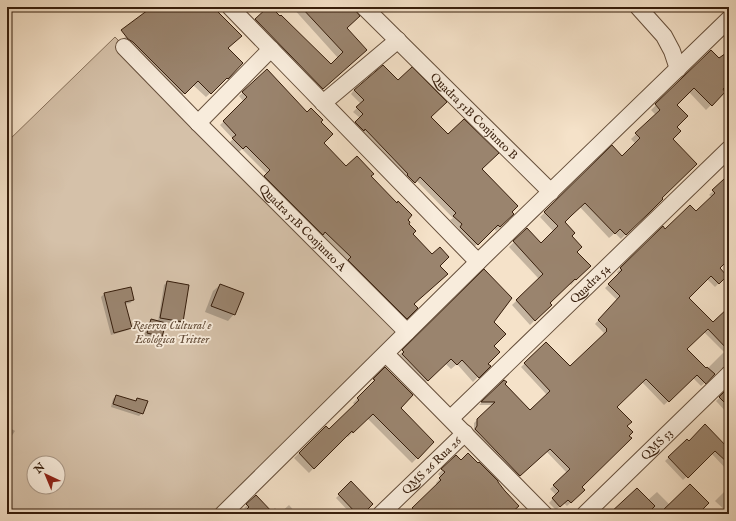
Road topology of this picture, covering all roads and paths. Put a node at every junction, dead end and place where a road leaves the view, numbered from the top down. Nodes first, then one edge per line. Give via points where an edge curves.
1 (230, 7) edge
2 (364, 7) edge
3 (638, 7) edge
4 (729, 19) edge
5 (398, 40) junction
6 (124, 47) dead end
7 (271, 49) junction
8 (678, 69) junction
9 (324, 103) junction
10 (198, 123) junction
11 (729, 149) edge
12 (551, 192) junction
13 (478, 262) junction
14 (407, 332) junction
15 (386, 354) junction
16 (729, 374) edge
17 (451, 418) junction
18 (465, 433) junction
19 (223, 514) edge
20 (381, 514) edge
21 (544, 514) edge
22 (585, 514) edge

1 - 7 street
2 - 5 street, Quadra 51B Conjunto B
3 - 8 street via 664,36
4 - 8 street
5 - 9 street
5 - 12 street, Quadra 51B Conjunto B
6 - 10 street, Quadra 51B Conjunto A
7 - 9 street
7 - 10 street
8 - 12 street
9 - 13 street
10 - 14 street, Quadra 51B Conjunto A
11 - 17 street, Quadra 54
12 - 13 street
13 - 14 street
14 - 15 street
15 - 17 street
15 - 19 street
16 - 22 street, QMS 53
17 - 18 street
18 - 20 street, QMS 26 Rua 26
18 - 21 street

